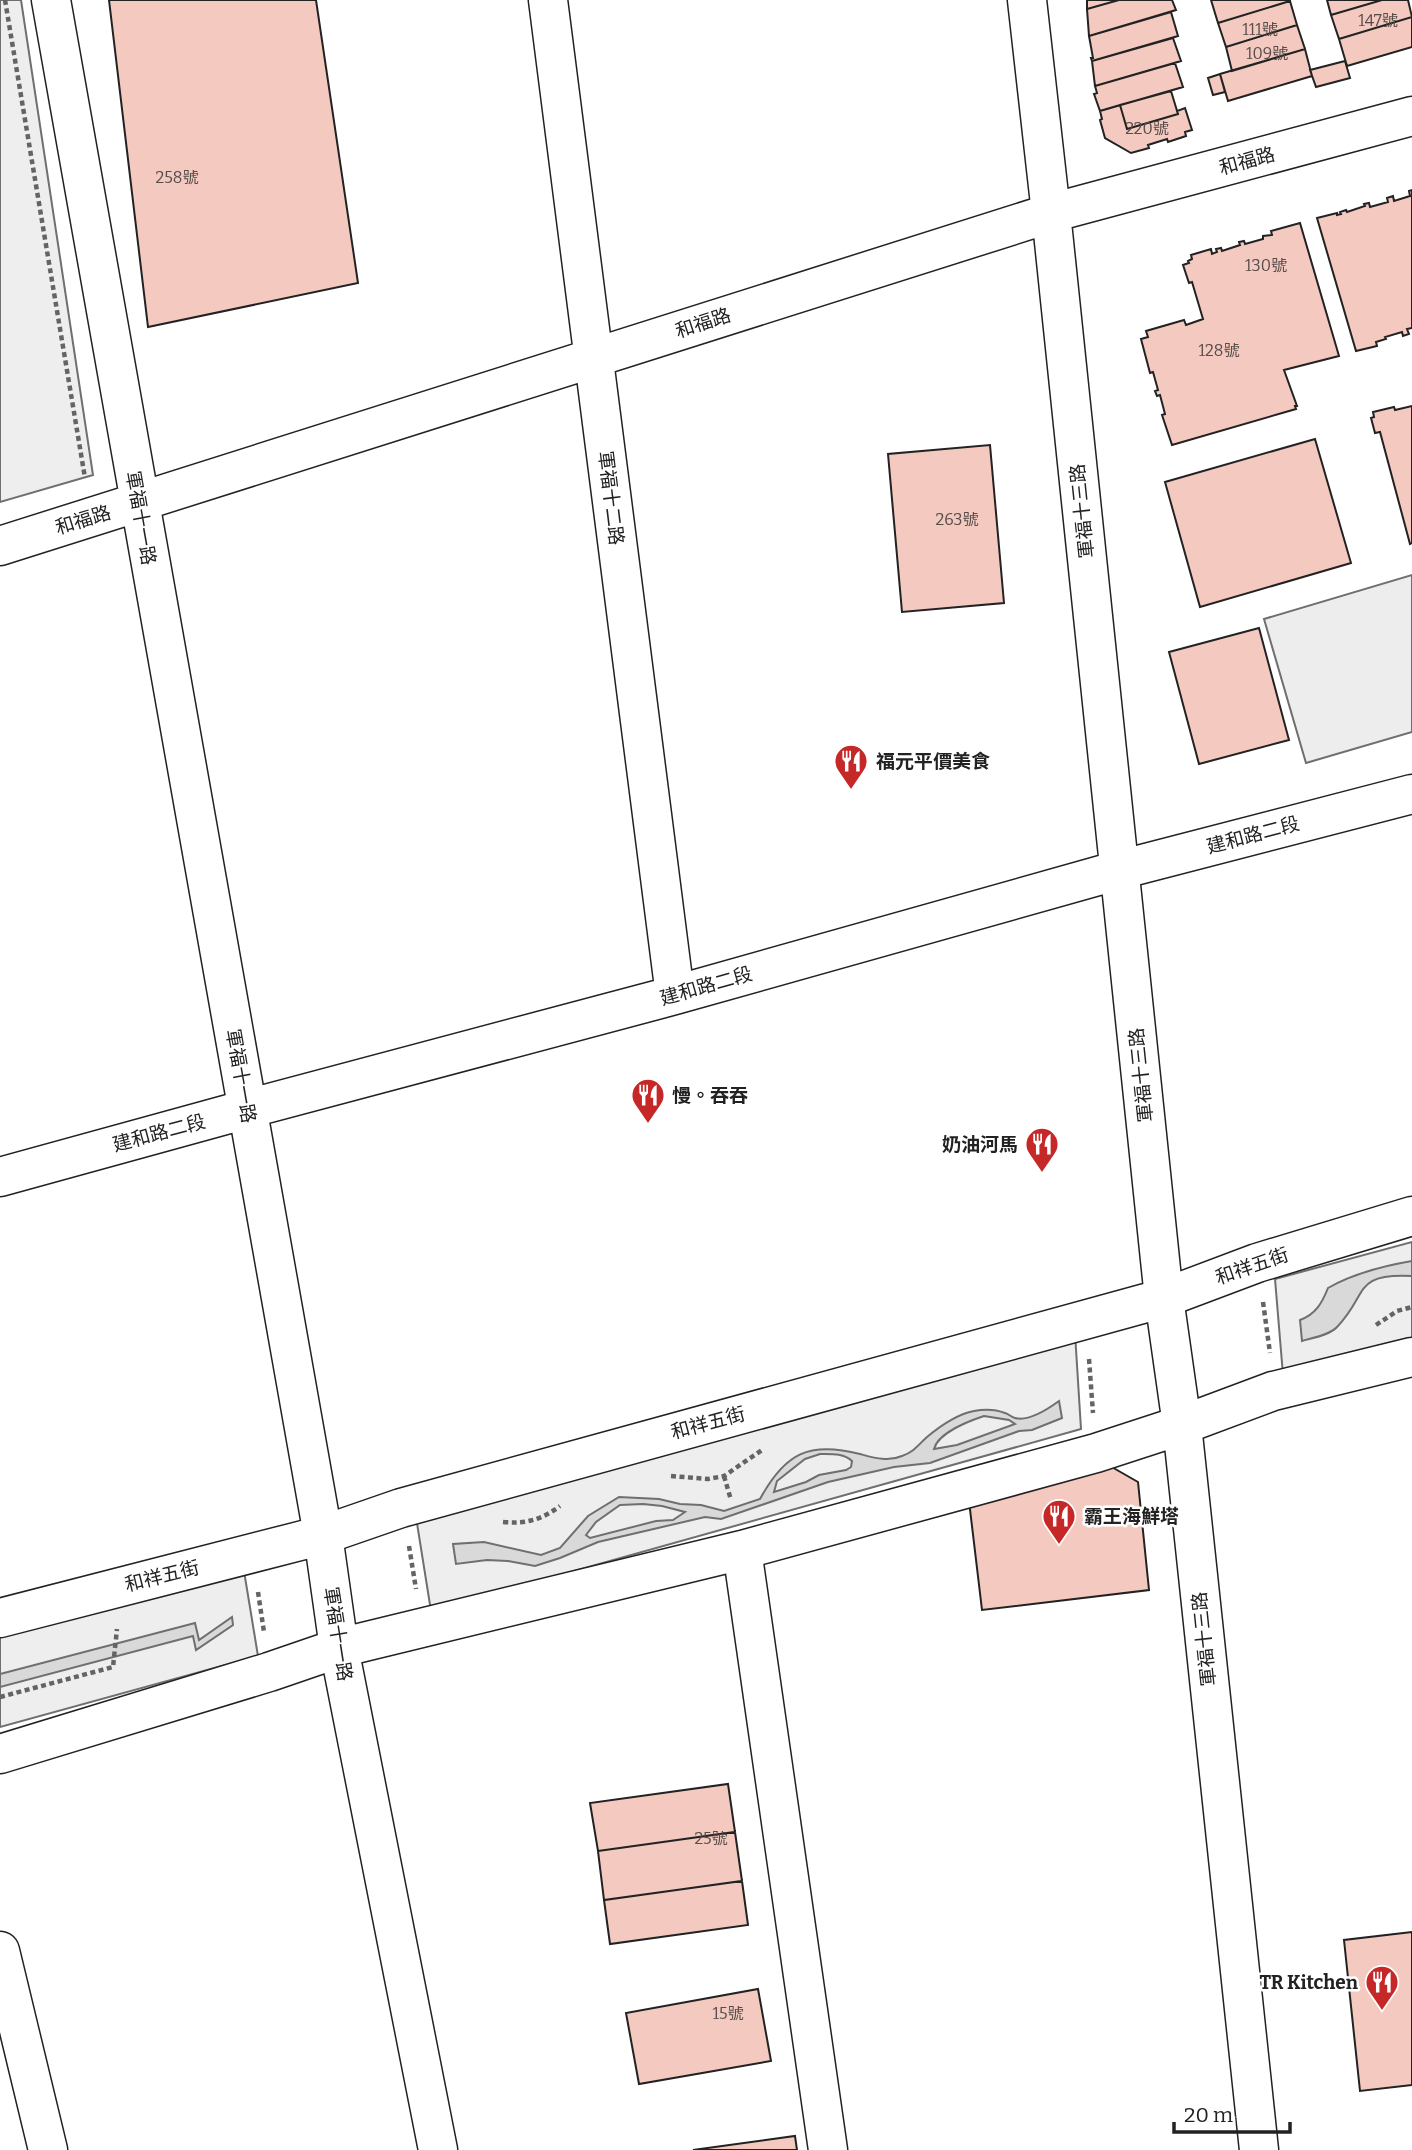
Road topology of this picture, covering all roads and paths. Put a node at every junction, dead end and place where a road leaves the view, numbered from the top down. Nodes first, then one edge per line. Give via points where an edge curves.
1 (5, 0) edge
2 (51, 0) edge
3 (548, 0) edge
4 (1027, 0) edge
5 (1412, 116) edge
6 (1051, 213) junction
7 (593, 358) junction
8 (73, 482) dead end
9 (139, 503) junction
10 (0, 546) edge
11 (1412, 794) edge
12 (1119, 870) junction
13 (675, 995) junction
14 (247, 1109) junction
15 (0, 1177) edge
16 (1412, 1216) edge
17 (1257, 1263) junction
18 (1164, 1298) junction
19 (1083, 1320) junction
20 (1412, 1357) edge
21 (1273, 1391) junction
22 (1182, 1425) junction
23 (1096, 1453) junction
24 (724, 1476) dead end
25 (731, 1500) dead end
26 (401, 1508) junction
27 (323, 1535) junction
28 (742, 1550) junction
29 (247, 1554) junction
30 (0, 1618) edge
31 (117, 1622) dead end
32 (423, 1629) junction
33 (339, 1648) junction
34 (269, 1672) junction
35 (0, 1696) edge
36 (0, 1754) edge
37 (0, 1951) edge
38 (48, 2150) edge
39 (438, 2150) edge
40 (828, 2150) edge
41 (1259, 2150) edge

1 - 8 path via 85,478
2 - 9 street, 軍福十一路
3 - 7 street, 軍福十二路
4 - 6 street, 軍福十三路
5 - 6 street, 和福路
6 - 7 street, 和福路
6 - 12 street, 軍福十三路
7 - 9 street, 和福路
7 - 13 street, 軍福十二路
9 - 10 street, 和福路
9 - 14 street, 軍福十一路
11 - 12 street, 建和路二段
12 - 13 street, 建和路二段
12 - 18 street, 軍福十三路
13 - 14 street, 建和路二段
14 - 15 street, 建和路二段
14 - 27 street, 軍福十一路
16 - 17 street, 和祥五街
17 - 18 street, 和祥五街
17 - 21 path
18 - 19 street, 和祥五街
18 - 22 street, 軍福十三路
19 - 23 path
19 - 26 street, 和祥五街
20 - 21 street
21 - 22 street
22 - 23 street
22 - 41 street, 軍福十三路
23 - 28 street
24 - 25 path
26 - 27 street, 和祥五街
26 - 32 path
27 - 29 street, 和祥五街
27 - 33 street, 軍福十一路
28 - 32 street
28 - 40 street
29 - 30 street, 和祥五街
29 - 34 path via 257,1584
31 - 35 path via 113,1667
32 - 33 street
33 - 34 street
33 - 39 street, 軍福十一路
34 - 36 street
37 - 38 street

